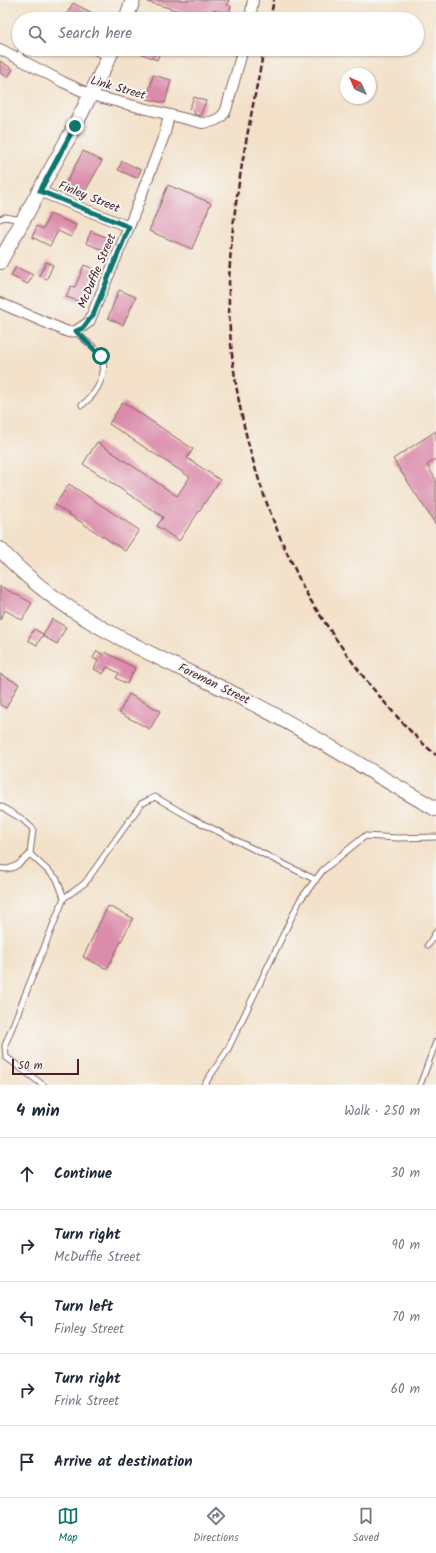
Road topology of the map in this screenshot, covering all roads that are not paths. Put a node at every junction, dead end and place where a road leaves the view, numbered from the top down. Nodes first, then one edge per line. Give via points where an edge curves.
1 (133, 0) edge
2 (253, 0) edge
3 (129, 12) edge
4 (251, 12) edge
5 (0, 49) edge
6 (12, 52) edge
7 (23, 56) edge
8 (110, 56) edge
9 (241, 56) edge
10 (91, 94) junction
11 (169, 115) junction
12 (40, 191) junction
13 (0, 219) edge
14 (23, 220) junction
15 (129, 227) junction
16 (0, 262) edge
17 (0, 303) edge
18 (76, 331) junction
19 (82, 405) dead end
20 (0, 550) edge
21 (0, 806) edge
22 (436, 809) edge
23 (436, 837) edge
24 (30, 854) junction
25 (0, 868) edge
26 (316, 880) junction
27 (64, 898) junction
28 (436, 932) edge
29 (428, 945) dead end
30 (436, 1042) edge
31 (43, 1085) edge
32 (204, 1085) edge
33 (420, 1085) edge

1 - 3 street
2 - 4 street
5 - 6 street, Link Street
7 - 10 street, Link Street via 63,82
8 - 10 street
9 - 11 street, Link Street via 226,110 218,120 202,123
10 - 11 street, Link Street
10 - 12 street
11 - 15 street, McDuffie Street via 165,133
12 - 14 street
12 - 15 street, Finley Street
13 - 14 lane via 5,217
14 - 16 street
15 - 18 street, McDuffie Street via 93,315 83,328
17 - 18 street via 60,330
18 - 19 lane via 96,350 104,364 103,375 93,395
20 - 22 street, Foreman Street via 42,588 76,612 259,707
21 - 24 lane via 33,829
23 - 26 lane via 365,836 323,870
24 - 25 lane via 17,866
24 - 27 lane via 57,879
26 - 27 lane via 192,819 156,798 141,804 85,883
26 - 32 lane via 300,900 228,1051
27 - 31 lane via 5,1045 6,1057
28 - 29 lane
30 - 33 lane

